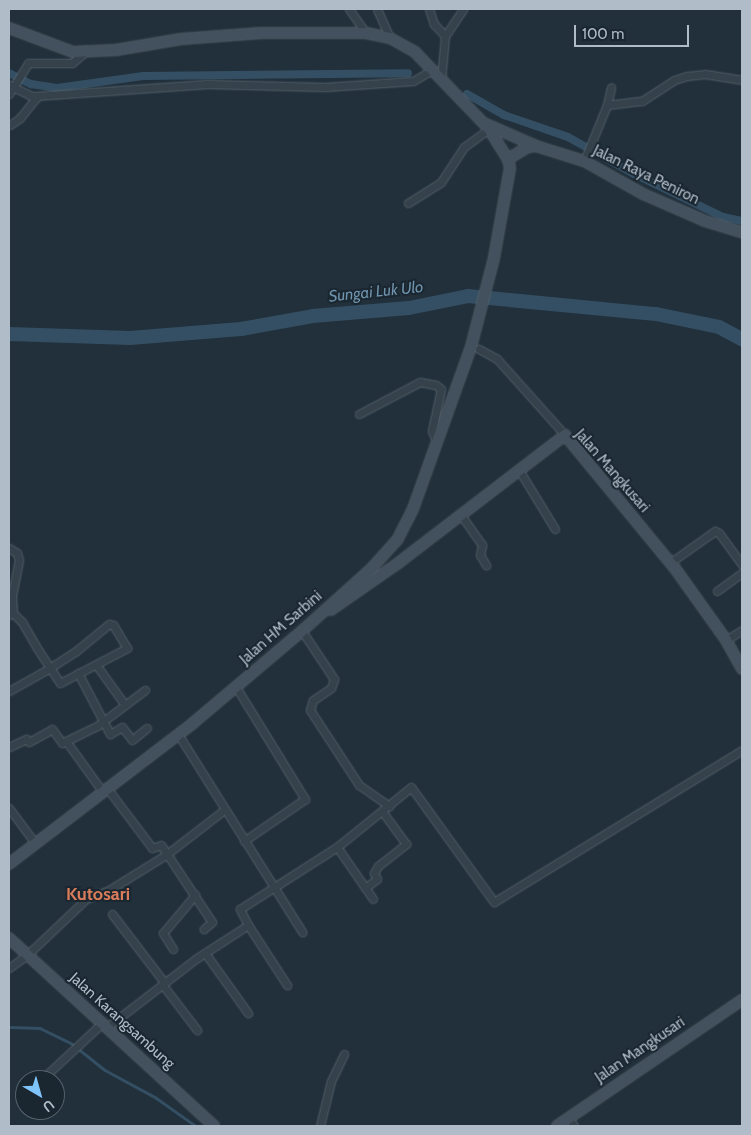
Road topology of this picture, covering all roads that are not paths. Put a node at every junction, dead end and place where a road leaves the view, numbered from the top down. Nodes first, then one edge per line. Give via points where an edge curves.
1 (349, 9) edge
2 (377, 9) edge
3 (429, 9) edge
4 (463, 9) edge
5 (9, 28) edge
6 (366, 33) junction
7 (445, 36) junction
8 (390, 38) junction
9 (85, 52) junction
10 (432, 70) junction
11 (441, 80) junction
12 (742, 80) edge
13 (12, 87) edge
14 (611, 87) dead end
15 (35, 96) junction
16 (608, 105) junction
17 (480, 121) junction
18 (9, 125) edge
19 (489, 129) junction
20 (536, 146) junction
21 (508, 158) junction
22 (584, 161) junction
23 (408, 203) dead end
24 (742, 232) edge
25 (479, 349) dead end
26 (360, 414) dead end
27 (565, 435) junction
28 (437, 443) junction
29 (520, 470) junction
30 (461, 515) junction
31 (555, 529) dead end
32 (9, 548) edge
33 (671, 562) junction
34 (486, 565) dead end
35 (742, 565) edge
36 (742, 573) edge
37 (717, 591) dead end
38 (323, 612) junction
39 (11, 614) edge
40 (742, 630) edge
41 (302, 631) junction
42 (726, 640) junction
43 (97, 666) junction
44 (50, 668) junction
45 (742, 669) edge
46 (78, 673) junction
47 (236, 687) junction
48 (145, 690) dead end
49 (9, 691) edge
50 (125, 705) junction
51 (104, 720) junction
52 (147, 728) dead end
53 (178, 734) junction
54 (66, 741) junction
55 (9, 747) edge
56 (742, 750) edge
57 (105, 790) junction
58 (389, 806) junction
59 (9, 808) edge
60 (224, 810) junction
61 (383, 812) junction
62 (244, 841) junction
63 (35, 843) junction
64 (337, 847) junction
65 (167, 854) junction
66 (9, 864) edge
67 (272, 886) junction
68 (366, 888) junction
69 (196, 896) junction
70 (373, 899) dead end
71 (112, 914) dead end
72 (248, 925) junction
73 (204, 928) dead end
74 (302, 932) dead end
75 (9, 938) edge
76 (173, 950) dead end
77 (205, 953) junction
78 (27, 955) junction
79 (9, 968) edge
80 (163, 983) junction
81 (287, 985) dead end
82 (742, 1000) edge
83 (248, 1013) dead end
84 (103, 1026) junction
85 (197, 1030) dead end
86 (344, 1054) dead end
87 (52, 1070) edge
88 (568, 1117) junction
89 (214, 1126) edge
90 (320, 1126) edge
91 (557, 1126) edge
92 (574, 1126) edge

1 - 6 street
2 - 8 street
3 - 7 street via 434,24
4 - 7 street
5 - 9 main road via 50,46
6 - 8 main road
6 - 9 main road via 319,31 181,38
7 - 11 street
8 - 10 main road via 415,52
9 - 13 street via 72,63 28,63
10 - 11 main road
10 - 15 street via 413,81 325,87 208,84
11 - 17 main road
12 - 16 street via 705,74 688,76 674,80 642,101
13 - 15 street
14 - 16 street
15 - 18 street via 36,100 25,113
16 - 22 street
17 - 19 main road
17 - 20 main road, Jalan Raya Peniron
19 - 21 main road
19 - 23 street via 464,148 441,182
20 - 21 main road via 528,146
20 - 22 main road, Jalan Raya Peniron
21 - 28 main road, Jalan HM Sarbini via 509,174 500,224 473,339
22 - 24 main road, Jalan Raya Peniron via 643,194 706,221
25 - 27 street via 497,359
26 - 28 street via 420,382 436,384 441,390 432,431
27 - 29 main road, Jalan Mangkusari
27 - 33 main road, Jalan Mangkusari
28 - 38 main road, Jalan HM Sarbini via 414,509 396,540 371,569
29 - 30 main road, Jalan Mangkusari
29 - 31 street
30 - 34 street via 482,545 480,555
30 - 38 main road, Jalan Mangkusari via 352,598
32 - 39 street via 17,553 20,560
33 - 35 street via 715,531 719,532
33 - 42 main road, Jalan Mangkusari
36 - 37 street
38 - 41 main road, Jalan HM Sarbini
39 - 44 street via 26,628
40 - 42 street
41 - 47 main road, Jalan HM Sarbini
41 - 58 street via 334,679 331,688 313,700 310,710 358,785
42 - 45 main road, Jalan Mangkusari
43 - 44 street via 127,648 111,624
43 - 46 street via 95,664
43 - 50 street
44 - 46 street via 60,683
44 - 49 street
46 - 51 street
47 - 53 main road, Jalan HM Sarbini
47 - 62 street via 306,799
48 - 50 street
50 - 51 street
51 - 52 street via 110,734 122,727 132,740
51 - 54 street
53 - 57 main road, Jalan HM Sarbini
53 - 60 street
54 - 55 street via 62,743 52,729 29,742 26,739
54 - 57 street
56 - 58 street via 494,902 412,788
57 - 63 main road, Jalan HM Sarbini
57 - 65 street via 152,848 161,844
58 - 61 street
59 - 63 street
60 - 62 street
60 - 65 street
61 - 64 street
61 - 68 street via 406,844 378,866 374,873 377,879
62 - 67 street
63 - 66 main road, Jalan HM Sarbini
64 - 67 street
64 - 68 street
65 - 69 street
65 - 78 street via 110,890 86,899
67 - 72 street via 239,910
67 - 74 street
68 - 70 street
69 - 73 street via 212,922
69 - 76 street via 163,933
71 - 80 street
72 - 77 street
72 - 81 street
75 - 78 main road, Jalan Karangsambung
77 - 80 street
77 - 83 street
78 - 79 street
78 - 84 main road, Jalan Karangsambung
80 - 84 street
80 - 85 street
82 - 88 main road, Jalan Mangkusari
84 - 87 street
84 - 89 main road, Jalan Karangsambung
86 - 90 street via 332,1081
88 - 91 main road, Jalan Mangkusari
88 - 92 street

